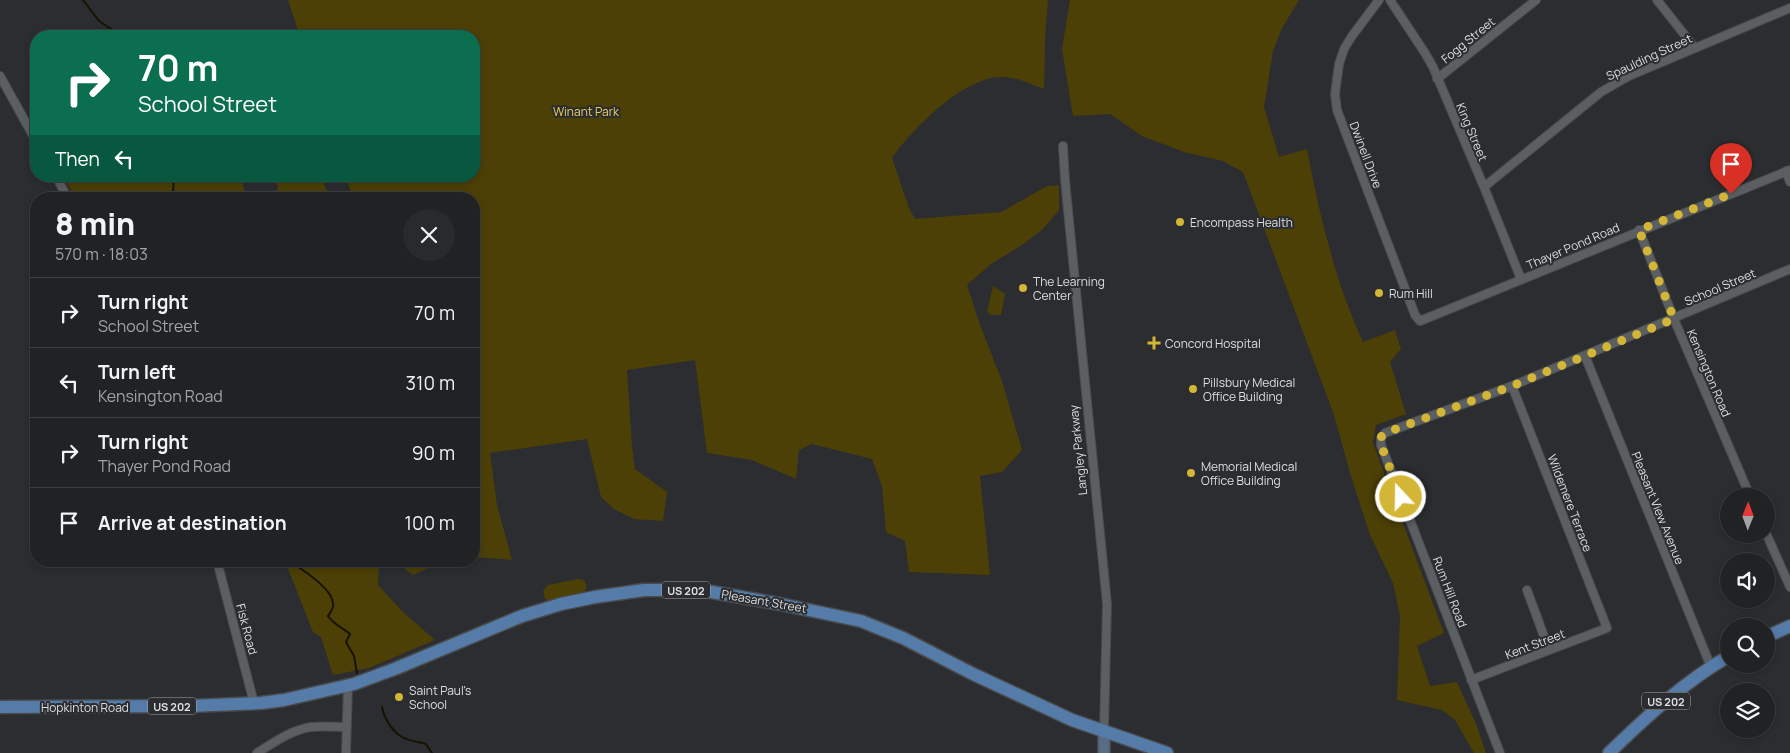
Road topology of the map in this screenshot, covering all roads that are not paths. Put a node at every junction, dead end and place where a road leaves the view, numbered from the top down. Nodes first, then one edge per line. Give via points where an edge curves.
1 (1378, 0) edge
2 (1390, 0) edge
3 (1536, 0) edge
4 (1657, 0) edge
5 (1790, 8) edge
6 (1695, 48) junction
7 (0, 76) edge
8 (1437, 79) junction
9 (30, 130) edge
10 (1063, 146) dead end
11 (1788, 171) edge
12 (1790, 182) edge
13 (1484, 187) junction
14 (1639, 230) junction
15 (1790, 269) edge
16 (1521, 279) junction
17 (1674, 319) junction
18 (1420, 321) joint
19 (1585, 356) junction
20 (1512, 386) junction
21 (1380, 438) joint
22 (1747, 488) edge
23 (1770, 543) edge
24 (219, 567) edge
25 (1790, 587) edge
26 (1527, 590) dead end
27 (1790, 626) edge
28 (1607, 628) joint
29 (1775, 633) edge
30 (1549, 650) junction
31 (1720, 662) edge
32 (1711, 667) junction
33 (1471, 680) junction
34 (348, 686) junction
35 (254, 703) junction
36 (0, 707) edge
37 (347, 727) junction
38 (1104, 730) junction
39 (257, 753) edge
40 (346, 753) edge
41 (1104, 753) edge
42 (1167, 753) edge
43 (1500, 753) edge
44 (1609, 753) edge

1 - 18 street, Dwinell Drive via 1344,49 1335,94 1337,110
2 - 8 street, King Street via 1426,53
3 - 8 street, Fogg Street
4 - 6 street
5 - 6 street, Spaulding Street
6 - 13 street, Spaulding Street via 1628,76 1601,92
7 - 9 street
8 - 13 street, King Street
10 - 38 street, Langley Parkway via 1107,604
11 - 12 street
11 - 14 street, Thayer Pond Road
13 - 16 street, King Street
14 - 16 street, Thayer Pond Road
14 - 17 street, Kensington Road
15 - 17 street, School Street
16 - 18 street, Thayer Pond Road
17 - 19 street, School Street
17 - 22 street, Kensington Road
19 - 20 street, School Street
19 - 32 street, Pleasant View Avenue
20 - 21 street, School Street via 1385,433
20 - 28 street, Wildemere Terrace
21 - 33 street, Rum Hill Road
23 - 25 street
24 - 35 street, Fisk Road
26 - 30 street
27 - 29 main road
28 - 30 street, Kent Street
30 - 33 street, Kent Street
31 - 32 main road, US 202
32 - 44 main road, US 202 via 1654,710
33 - 43 street, Rum Hill Road
34 - 35 main road, Hopkinton Road / US 202
34 - 37 street
34 - 38 main road, Pleasant Street / US 202 via 544,609 629,592 694,590 860,621 903,638 1063,716
35 - 36 main road, Hopkinton Road / US 202
37 - 39 street via 304,728
37 - 40 street
38 - 41 street, Langley Parkway
38 - 42 main road, Pleasant Street / US 202

